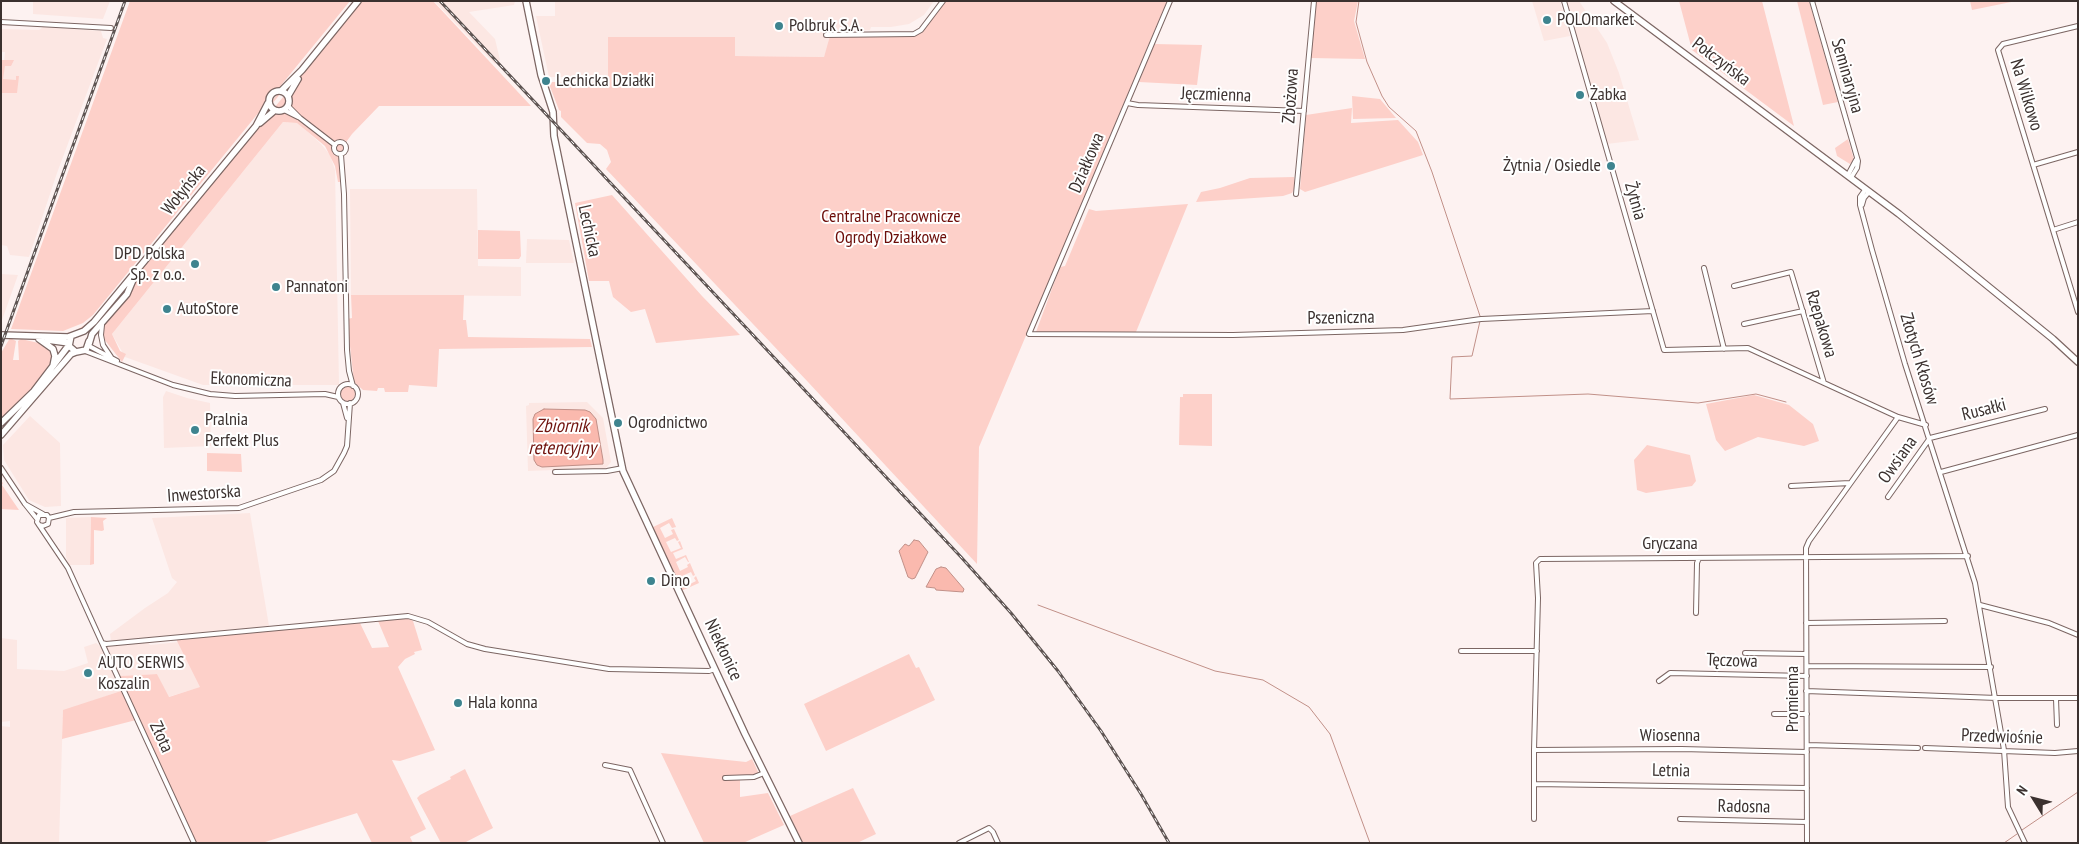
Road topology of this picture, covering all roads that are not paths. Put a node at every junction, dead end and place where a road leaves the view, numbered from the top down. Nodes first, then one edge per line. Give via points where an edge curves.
1 (358, 1) edge
2 (526, 1) edge
3 (943, 1) edge
4 (1170, 1) edge
5 (1314, 1) edge
6 (1564, 1) edge
7 (1614, 1) edge
8 (1812, 1) edge
9 (1, 22) edge
10 (2078, 26) edge
11 (111, 28) dead end
12 (826, 34) dead end
13 (302, 70) junction
14 (282, 91) junction
15 (288, 96) junction
16 (268, 103) junction
17 (1127, 103) junction
18 (286, 108) junction
19 (274, 111) junction
20 (1304, 111) junction
21 (256, 126) junction
22 (335, 145) junction
23 (2078, 152) edge
24 (341, 155) junction
25 (2033, 165) junction
26 (1850, 175) junction
27 (1868, 190) junction
28 (1296, 194) dead end
29 (2078, 222) edge
30 (2053, 230) junction
31 (1704, 268) dead end
32 (136, 273) junction
33 (1734, 286) dead end
34 (1653, 310) junction
35 (1802, 311) junction
36 (2078, 312) edge
37 (102, 323) junction
38 (1744, 324) dead end
39 (80, 332) junction
40 (1029, 334) joint
41 (1, 335) edge
42 (71, 336) junction
43 (36, 338) junction
44 (2054, 340) junction
45 (69, 344) junction
46 (87, 347) junction
47 (1724, 349) junction
48 (76, 352) junction
49 (111, 357) junction
50 (2078, 358) edge
51 (2078, 362) edge
52 (121, 364) junction
53 (52, 368) junction
54 (349, 371) junction
55 (1824, 383) junction
56 (346, 384) junction
57 (353, 386) junction
58 (338, 390) junction
59 (325, 394) junction
60 (338, 397) junction
61 (343, 402) junction
62 (350, 403) junction
63 (2046, 409) dead end
64 (1898, 417) junction
65 (1, 423) edge
66 (348, 423) junction
67 (1926, 425) junction
68 (2078, 435) edge
69 (1, 436) edge
70 (1930, 438) junction
71 (623, 468) junction
72 (2, 471) edge
73 (555, 472) dead end
74 (1941, 472) junction
75 (1850, 483) junction
76 (1790, 486) dead end
77 (1888, 497) dead end
78 (25, 504) junction
79 (43, 514) junction
80 (37, 519) junction
81 (49, 521) junction
82 (39, 525) junction
83 (49, 540) junction
84 (1806, 556) junction
85 (1968, 556) junction
86 (1699, 558) junction
87 (1980, 605) junction
88 (1696, 613) dead end
89 (1945, 621) dead end
90 (1806, 623) junction
91 (2078, 635) edge
92 (102, 643) junction
93 (1461, 652) dead end
94 (1536, 652) junction
95 (1745, 653) dead end
96 (1806, 654) junction
97 (1806, 666) junction
98 (1991, 667) junction
99 (715, 669) junction
100 (1807, 676) junction
101 (1659, 681) dead end
102 (1806, 691) junction
103 (1996, 698) junction
104 (2078, 698) edge
105 (2056, 699) junction
106 (1774, 714) dead end
107 (1807, 714) junction
108 (2056, 725) dead end
109 (1807, 745) junction
110 (1918, 748) dead end
111 (1925, 748) dead end
112 (1534, 750) junction
113 (2004, 750) junction
114 (2078, 751) edge
115 (1807, 752) junction
116 (605, 765) dead end
117 (764, 773) junction
118 (725, 778) dead end
119 (1534, 784) junction
120 (1807, 788) junction
121 (1534, 819) dead end
122 (1680, 819) dead end
123 (1807, 822) junction
124 (194, 843) edge
125 (664, 843) edge
126 (799, 843) edge
127 (959, 843) edge
128 (998, 843) edge
129 (1807, 843) edge
130 (2025, 843) edge

1 - 13 main road
2 - 71 main road, Lechicka via 541,75 553,112 554,136
3 - 12 street via 921,30 914,34
4 - 17 street, Działkowa
5 - 20 street, Zbożowa
6 - 34 street, Żytnia
7 - 26 main road, Połczyńska
8 - 26 street, Seminaryjna via 1856,158
9 - 11 street
10 - 25 street, Na Wilkowo via 2003,44 1998,50
13 - 14 main road
13 - 15 main road
14 - 15 main road
14 - 16 main road via 272,93
15 - 18 main road
16 - 19 main road
16 - 21 main road, Wołyńska
17 - 20 street, Jęczmienna
17 - 40 street, Działkowa
18 - 19 main road
18 - 22 street
19 - 21 main road, Wołyńska
20 - 28 street, Zbożowa
21 - 32 main road, Wołyńska
22 - 24 street via 334,152
22 - 24 street via 345,144 346,150
23 - 25 street
24 - 54 street
25 - 30 street, Na Wilkowo
26 - 27 main road, Połczyńska
27 - 44 main road, Połczyńska
27 - 67 street, Złotych Kłosów via 1860,200 1862,210
29 - 30 street
30 - 36 street, Na Wilkowo
31 - 47 street
32 - 37 main road, Wołyńska via 127,294
32 - 39 main road, Wołyńska via 99,318
33 - 35 street, Rzepakowa via 1791,272
34 - 40 street, Pszeniczna via 1480,319 1403,330
34 - 47 street, Żytnia via 1664,350
35 - 38 street
35 - 55 street, Rzepakowa
37 - 46 main road, Wołyńska via 92,334
37 - 49 street via 103,344
39 - 42 main road
39 - 46 main road via 88,337
41 - 43 main road
42 - 43 main road
42 - 45 main road
43 - 45 main road
43 - 53 main road via 53,349
44 - 50 main road, Połczyńska
44 - 51 main road, Połczyńska
45 - 48 main road
45 - 53 main road
46 - 48 main road
46 - 49 street, Ekonomiczna
46 - 52 street, Ekonomiczna
47 - 55 street, Żytnia via 1748,348
48 - 69 main road
49 - 52 street, Ekonomiczna
52 - 59 street, Ekonomiczna via 173,385 210,394
53 - 65 main road
54 - 56 street
54 - 57 street
55 - 64 street, Żytnia
56 - 57 street
56 - 58 street
57 - 62 street via 357,395
58 - 59 street, Ekonomiczna
58 - 60 street
59 - 60 street, Ekonomiczna
60 - 61 street
61 - 62 street
61 - 66 street, Inwestorska
62 - 66 street, Inwestorska
63 - 70 street, Rusałki
64 - 67 street, Żytnia
64 - 75 street
66 - 81 street, Inwestorska via 347,446 328,476 248,506 74,512
67 - 70 street, Złotych Kłosów
68 - 74 street
70 - 74 street, Złotych Kłosów
70 - 77 street, Owsiana
71 - 73 street
71 - 99 main road, Niekłonice
72 - 78 street
74 - 85 street, Złotych Kłosów
75 - 76 street
75 - 84 street via 1809,541
78 - 79 street
78 - 80 street
79 - 80 street
79 - 81 street
80 - 82 street
81 - 82 street via 45,526
81 - 83 street
82 - 83 street, Złota
83 - 92 street, Złota via 68,568
84 - 85 street, Gryczana
84 - 86 street, Gryczana
84 - 90 street, Promienna
85 - 87 street, Złotych Kłosów
86 - 88 street via 1696,563
86 - 94 street, Gryczana via 1540,559 1536,563
87 - 91 street via 2041,620
87 - 98 street, Złotych Kłosów
89 - 90 street
90 - 96 street, Promienna
92 - 99 street via 408,616 485,649 610,669
92 - 124 street, Złota
93 - 94 street
94 - 112 street
95 - 96 street
96 - 97 street, Promienna
97 - 98 street
97 - 100 street, Promienna
98 - 103 street, Złotych Kłosów
99 - 117 main road, Niekłonice
100 - 101 street, Tęczowa via 1670,673
100 - 102 street, Promienna
102 - 103 street
102 - 107 street, Promienna
103 - 105 street
103 - 113 street, Złotych Kłosów
104 - 105 street
105 - 108 street
106 - 107 street
107 - 109 street, Promienna
109 - 110 street
109 - 115 street, Promienna
111 - 113 street, Przedwiośnie
112 - 115 street, Wiosenna
112 - 119 street
113 - 114 street, Przedwiośnie
113 - 130 street, Złotych Kłosów via 2008,807
115 - 120 street, Promienna
116 - 125 street via 630,770
117 - 118 street via 754,777
117 - 126 main road, Niekłonice
119 - 120 street, Letnia
119 - 121 street
120 - 123 street, Promienna
122 - 123 street, Radosna
123 - 129 street, Promienna
127 - 128 street via 989,828

